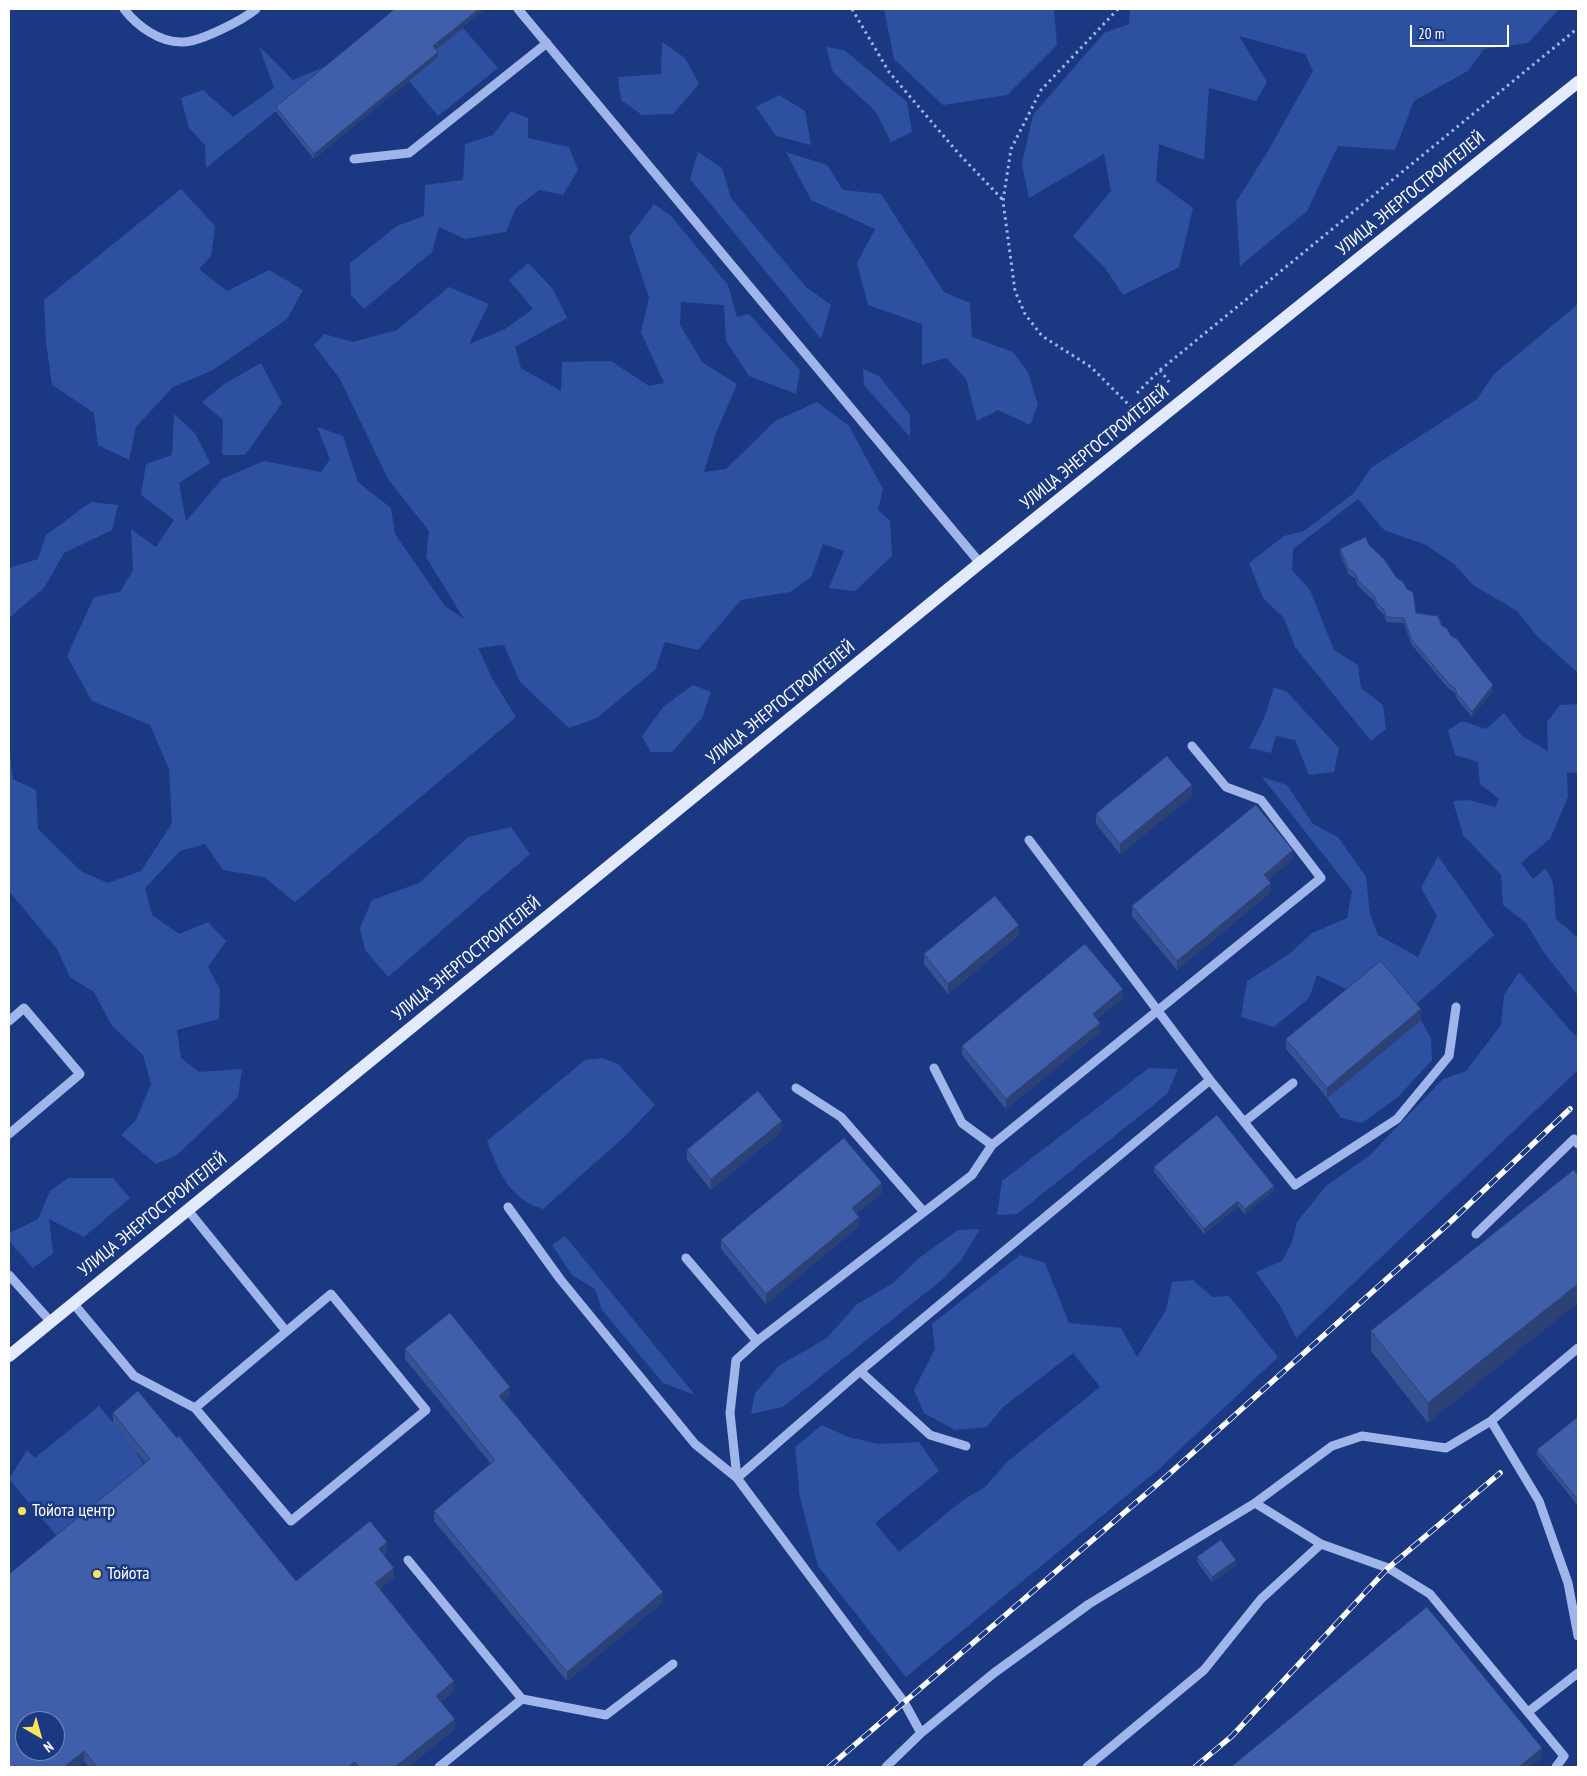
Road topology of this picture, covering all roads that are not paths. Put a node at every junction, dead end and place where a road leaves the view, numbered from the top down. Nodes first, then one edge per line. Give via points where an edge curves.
1 (124, 9) edge
2 (256, 9) edge
3 (518, 9) edge
4 (547, 43) junction
5 (1578, 82) edge
6 (354, 159) dead end
7 (980, 563) junction
8 (1192, 746) dead end
9 (1029, 840) dead end
10 (1456, 1007) dead end
11 (1158, 1010) junction
12 (9, 1020) edge
13 (934, 1068) dead end
14 (1210, 1080) junction
15 (1293, 1083) dead end
16 (796, 1088) dead end
17 (1244, 1122) junction
18 (9, 1134) edge
19 (1578, 1144) edge
20 (992, 1145) junction
21 (508, 1207) dead end
22 (187, 1210) junction
23 (924, 1212) junction
24 (1476, 1234) dead end
25 (686, 1258) dead end
26 (9, 1275) edge
27 (73, 1302) junction
28 (50, 1321) junction
29 (286, 1332) junction
30 (757, 1341) junction
31 (1578, 1348) edge
32 (9, 1356) edge
33 (860, 1371) junction
34 (195, 1408) junction
35 (1491, 1421) junction
36 (966, 1446) dead end
37 (737, 1478) junction
38 (1255, 1503) junction
39 (1321, 1544) junction
40 (408, 1560) dead end
41 (1578, 1636) edge
42 (673, 1664) dead end
43 (1578, 1673) edge
44 (522, 1699) junction
45 (1528, 1712) junction
46 (921, 1733) junction
47 (439, 1767) edge
48 (886, 1767) edge
49 (1087, 1767) edge
50 (1556, 1767) edge

1 - 2 lane via 153,35 183,42 215,33
3 - 4 lane
4 - 6 lane via 409,153
4 - 7 lane
5 - 7 main road, УЛИЦА ЭНЕРГОСТРОИТЕЛЕЙ
7 - 22 main road, УЛИЦА ЭНЕРГОСТРОИТЕЛЕЙ
8 - 11 lane via 1226,787 1261,800 1321,878
9 - 11 lane
10 - 17 lane via 1449,1056 1397,1119 1295,1185
11 - 14 lane
11 - 20 lane
12 - 18 lane via 24,1008 80,1074
13 - 20 lane via 962,1123
14 - 17 lane
14 - 33 lane
15 - 17 lane
16 - 23 lane via 841,1117
19 - 24 lane via 1574,1139
20 - 23 lane via 972,1174
21 - 37 lane via 560,1279 695,1444
22 - 27 main road, УЛИЦА ЭНЕРГОСТРОИТЕЛЕЙ
22 - 29 lane
23 - 30 lane
25 - 30 lane
26 - 28 lane
27 - 28 main road, УЛИЦА ЭНЕРГОСТРОИТЕЛЕЙ
27 - 34 lane via 134,1376
28 - 32 main road, УЛИЦА ЭНЕРГОСТРОИТЕЛЕЙ
29 - 34 lane
29 - 34 lane via 331,1294 426,1410 291,1521
30 - 37 lane via 736,1360 730,1413
31 - 35 lane
33 - 36 lane via 930,1435
33 - 37 lane
35 - 38 lane via 1446,1448 1362,1436 1332,1446
35 - 41 lane via 1539,1502 1568,1584
37 - 46 lane via 904,1702
38 - 39 lane
38 - 46 lane via 1089,1604
39 - 45 lane via 1388,1568 1430,1594
39 - 49 lane via 1261,1599 1204,1670
40 - 44 lane
42 - 44 lane via 606,1715
43 - 45 lane
44 - 47 lane
45 - 50 lane via 1564,1756
46 - 48 lane

